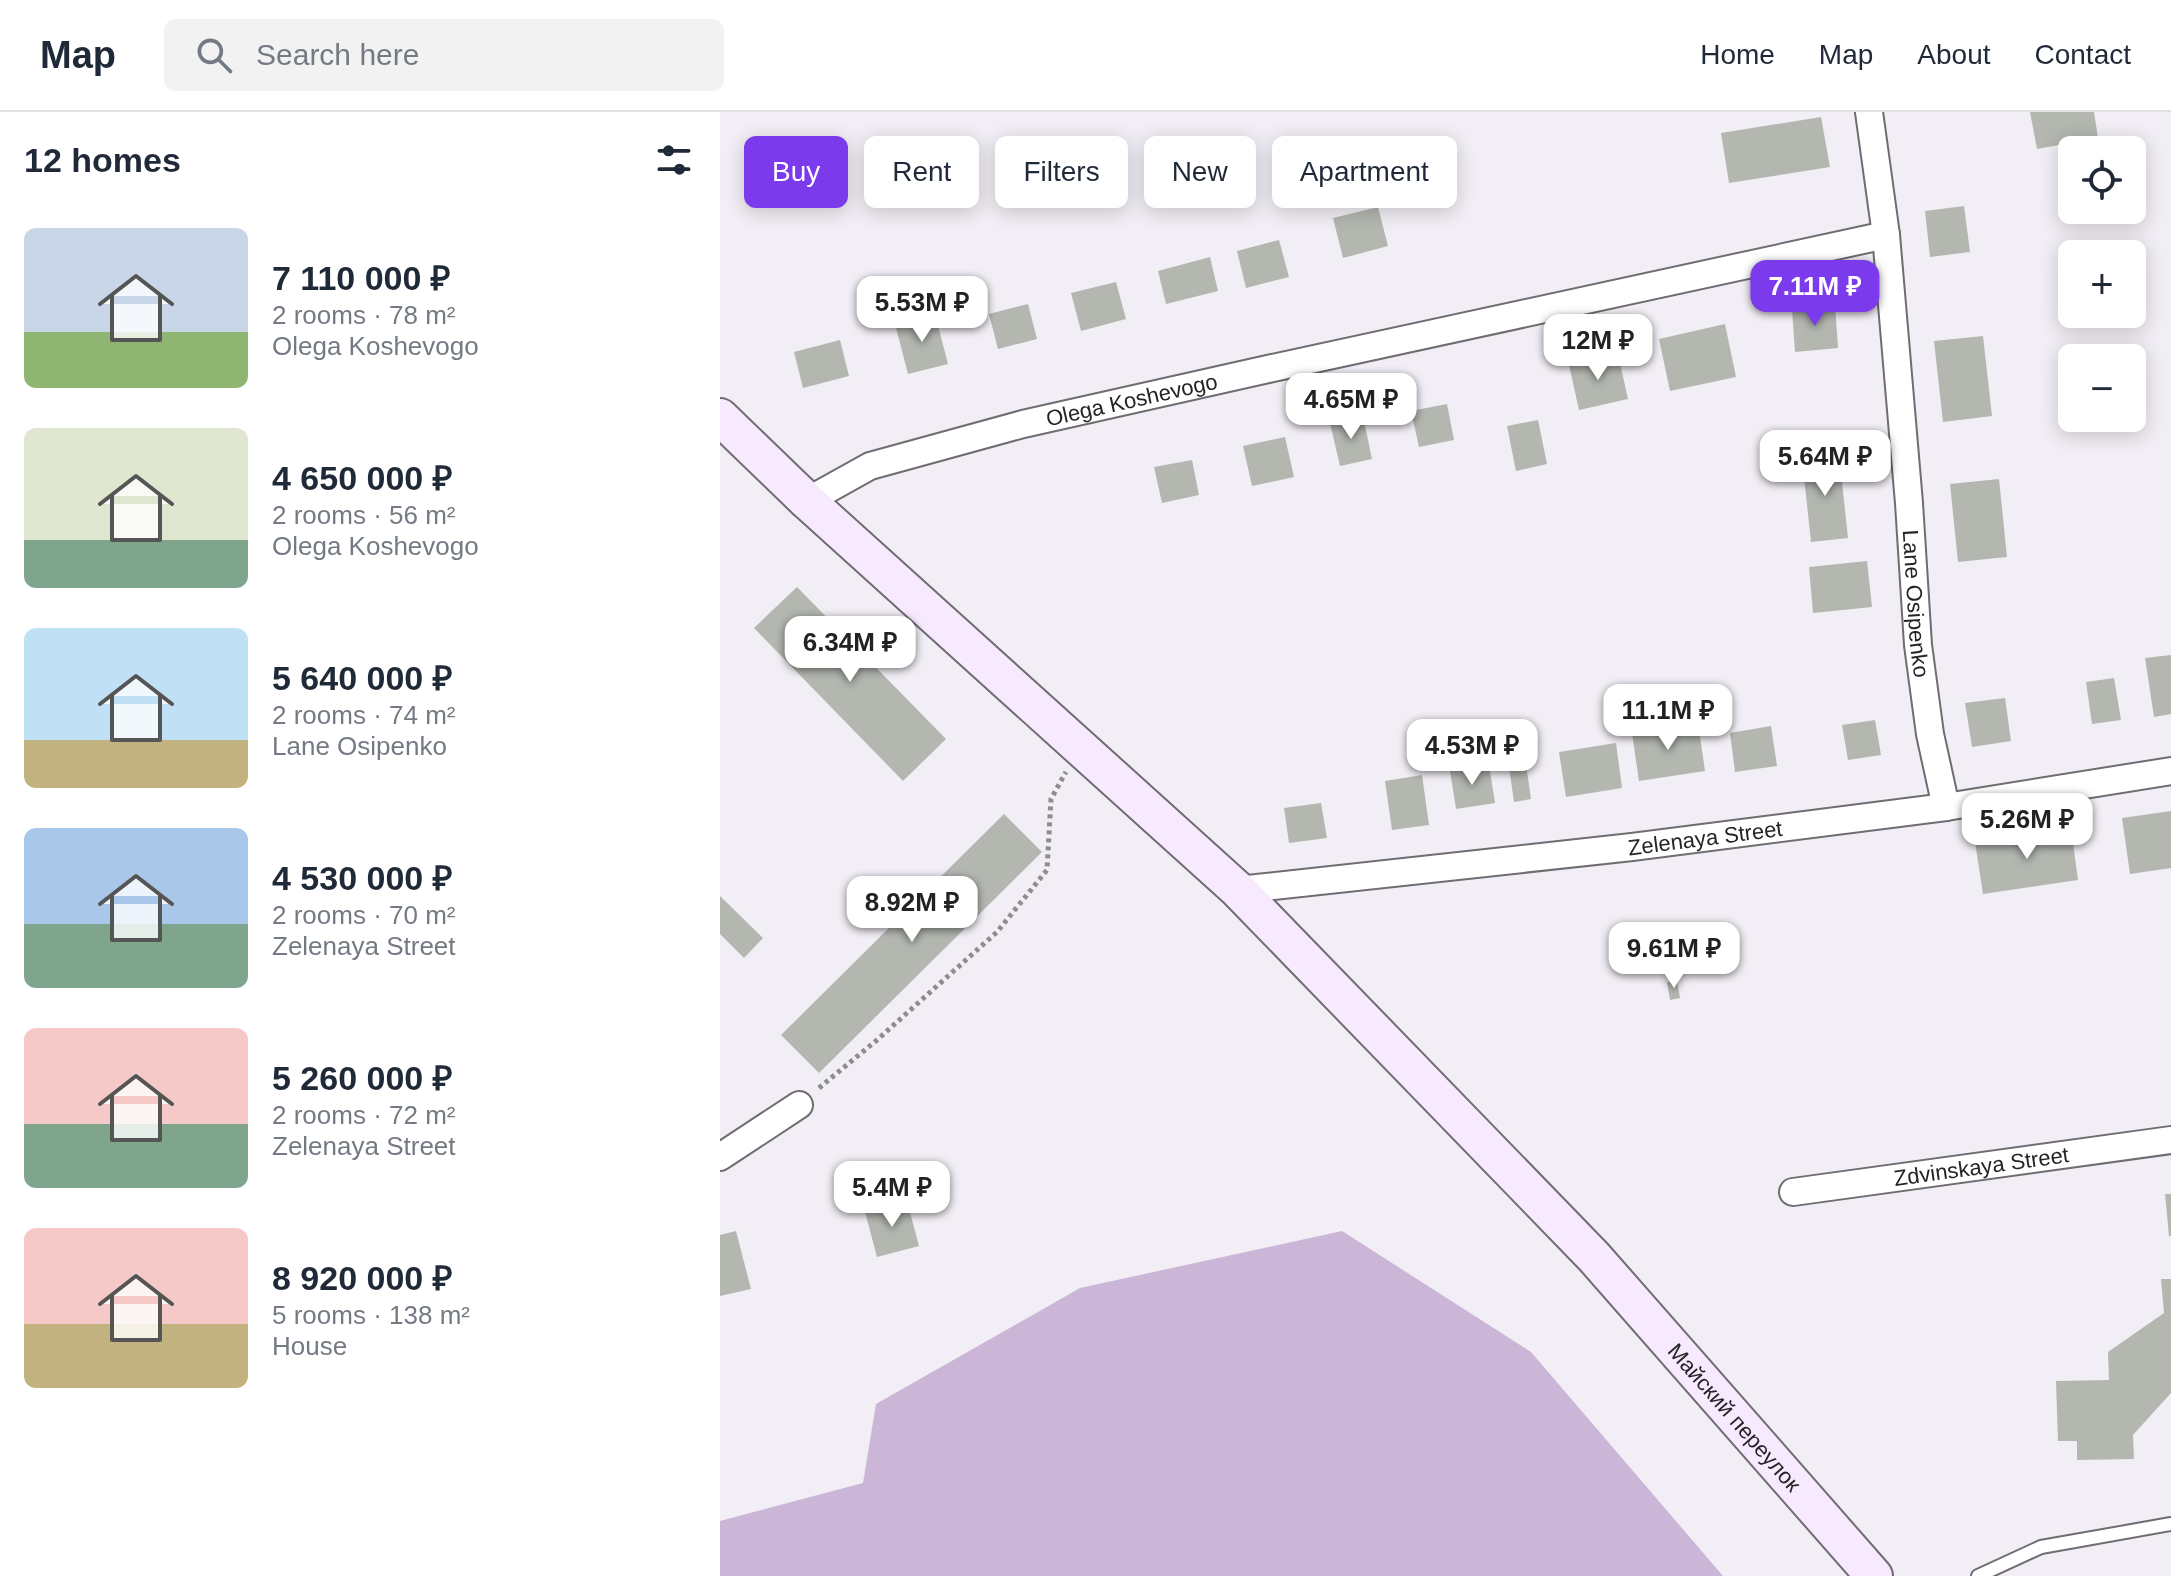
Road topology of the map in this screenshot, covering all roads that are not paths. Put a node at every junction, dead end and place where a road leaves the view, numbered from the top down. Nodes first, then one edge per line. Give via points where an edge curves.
1 (1869, 112) edge
2 (1886, 235) junction
3 (720, 417) edge
4 (807, 501) junction
5 (2171, 771) edge
6 (1946, 807) junction
7 (1238, 890) junction
8 (799, 1105) road end
9 (2171, 1140) edge
10 (720, 1157) edge
11 (1793, 1192) dead end
12 (2171, 1524) edge
13 (1874, 1576) edge
14 (1978, 1576) edge

1 - 2 street, Lane Osipenko
2 - 4 street, Olega Koshevogo via 1023,424 870,466
2 - 6 street, Lane Osipenko via 1918,645
3 - 4 main road, Майский переулок
4 - 7 main road, Майский переулок
5 - 6 street, Zelenaya Street
6 - 7 street, Zelenaya Street
7 - 13 main road, Майский переулок via 1594,1257
8 - 10 street
9 - 11 street, Zdvinskaya Street
12 - 14 lane via 2041,1547

